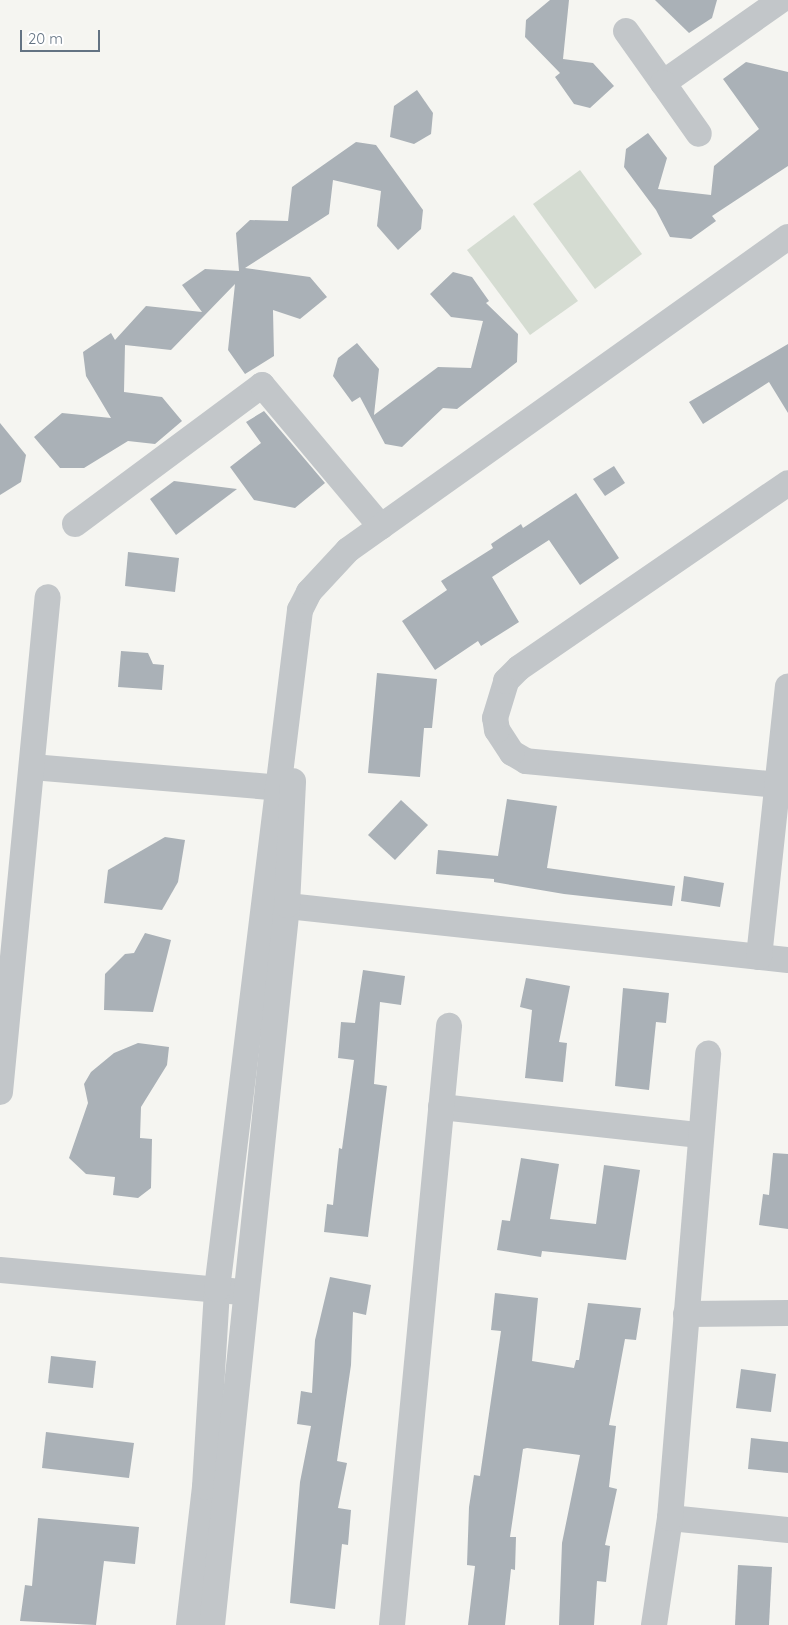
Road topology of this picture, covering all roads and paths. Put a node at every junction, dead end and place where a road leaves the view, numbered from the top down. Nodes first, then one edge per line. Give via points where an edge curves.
1 (781, 0) edge
2 (626, 30) dead end
3 (663, 84) junction
4 (699, 134) dead end
5 (788, 237) edge
6 (788, 483) edge
7 (75, 524) dead end
8 (381, 527) junction
9 (48, 597) dead end
10 (788, 687) edge
11 (32, 767) junction
12 (779, 785) junction
13 (284, 787) junction
14 (274, 904) junction
15 (759, 957) junction
16 (788, 960) edge
17 (6, 964) edge
18 (449, 1026) dead end
19 (708, 1054) dead end
20 (0, 1092) edge
21 (441, 1107) junction
22 (699, 1135) junction
23 (0, 1270) edge
24 (217, 1289) junction
25 (244, 1292) junction
26 (788, 1313) edge
27 (686, 1314) junction
28 (670, 1518) junction
29 (788, 1530) edge
30 (189, 1625) edge
31 (212, 1625) edge
32 (392, 1625) edge
33 (654, 1625) edge

1 - 3 street
2 - 3 street
3 - 4 street
5 - 8 street
6 - 12 street via 519,668 506,681 495,718 504,743 512,753 526,761
7 - 8 street via 262,385
8 - 13 street via 348,550 306,598 296,630 289,724 295,758
9 - 11 street
10 - 12 street
11 - 13 street
11 - 17 street
12 - 15 street
13 - 14 street
14 - 15 street
14 - 24 street
14 - 25 street
15 - 16 street
17 - 20 street
18 - 21 street
19 - 22 street
21 - 22 street
21 - 32 street
22 - 27 street
23 - 24 street
24 - 25 street
24 - 30 street via 205,1487
25 - 31 street
26 - 27 street
27 - 28 street
28 - 29 street
28 - 33 street

